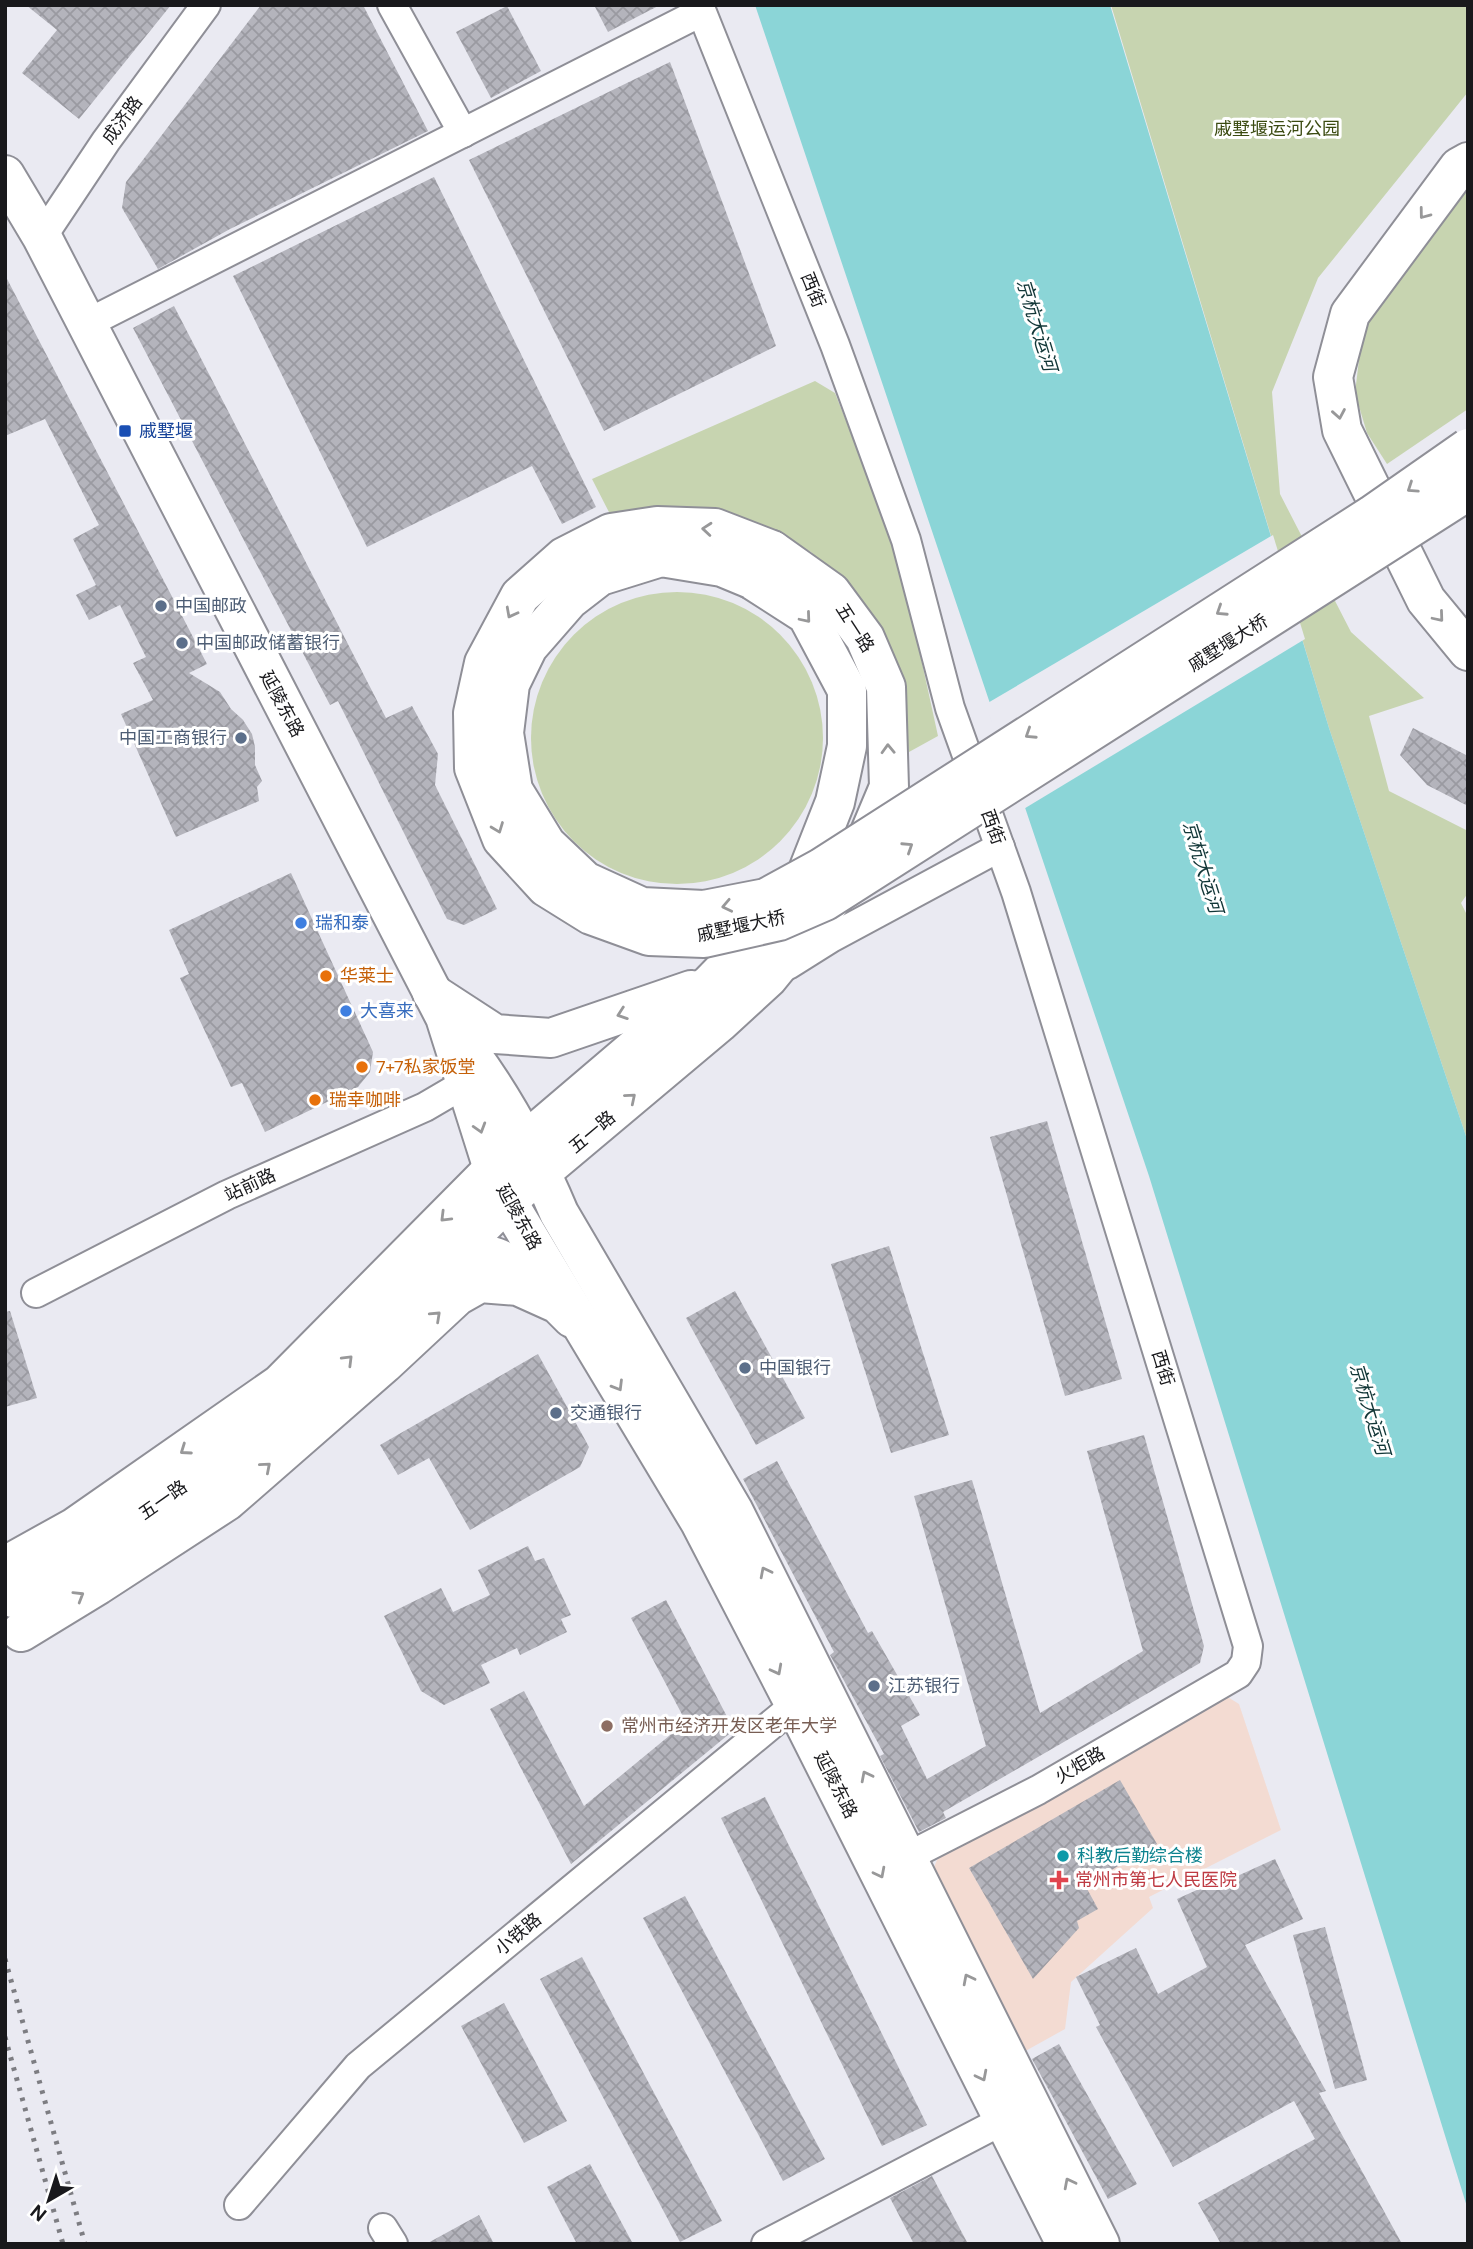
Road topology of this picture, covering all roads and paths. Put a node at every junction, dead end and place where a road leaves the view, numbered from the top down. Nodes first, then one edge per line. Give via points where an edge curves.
1 (206, 5) edge
2 (392, 5) edge
3 (700, 9) edge
4 (463, 133) junction
5 (1465, 162) edge
6 (5, 175) edge
7 (42, 237) junction
8 (86, 324) junction
9 (1468, 448) edge
10 (1468, 491) edge
11 (761, 564) junction
12 (1468, 651) edge
13 (1000, 847) junction
14 (768, 978) junction
15 (710, 984) junction
16 (438, 1005) junction
17 (466, 1083) junction
18 (534, 1158) junction
19 (500, 1185) junction
20 (451, 1258) junction
21 (36, 1293) dead end
22 (558, 1304) junction
23 (587, 1334) junction
24 (13, 1599) edge
25 (1247, 1662) joint
26 (809, 1698) junction
27 (907, 1857) junction
28 (1018, 2113) junction
29 (239, 2205) dead end
30 (766, 2244) edge
31 (1066, 2244) edge
32 (1100, 2244) edge

1 - 7 street, 成济路
2 - 4 street
3 - 4 street
3 - 13 street, 西街 via 835,345 906,540 950,708
4 - 8 street
5 -> 12 main road via 1350,314 1333,377 1342,430 1426,600
6 - 7 main road, 延陵东路
7 - 8 main road, 延陵东路
8 - 16 main road, 延陵东路
9 -> 11 main road, 戚墅堰大桥, bridge via 821,868 766,898 704,910 642,907 585,881 546,844 513,790 504,733 510,684 528,647 569,600 600,576 661,557 722,566
11 -> 10 main road, 戚墅堰大桥, bridge via 715,528 657,526 611,533 564,556 520,596 484,663 473,713 474,768 502,839 546,887 590,915 649,936 704,938 779,921 825,901
14 -> 11 main road, 五一路 via 852,875 889,787 886,687 866,638 831,592
11 -> 15 main road, 五一路 via 807,615 847,690 847,746 835,802 807,873
13 - 14 street via 831,938
13 - 25 street, 西街 via 1248,1646
18 -> 14 main road, 五一路 via 719,1023
15 -> 16 main road via 551,1038 495,1034
15 - 18 main road, 五一路
16 - 17 main road, 延陵东路
16 - 18 main road, 延陵东路 via 489,1077
17 -> 19 main road, 延陵东路
17 - 21 street, 站前路 via 425,1107 227,1195
18 - 19 main road, 五一路
26 -> 18 main road, 延陵东路 via 733,1510 558,1213
19 - 20 main road, 五一路
19 - 23 main road, 延陵东路
19 -> 24 main road, 五一路 via 280,1384 75,1527
20 - 22 main road via 473,1253 498,1256
24 -> 20 main road, 五一路 via 306,1402
22 - 23 main road
24 -> 22 main road via 98,1585 227,1502 457,1296 480,1283 518,1286
23 -> 26 main road, 延陵东路
25 - 27 street, 火炬路 via 1238,1674 1038,1790
27 -> 26 main road, 延陵东路
26 -> 28 main road, 延陵东路
26 - 29 street, 小铁路 via 358,2066
28 -> 27 main road, 延陵东路
28 - 30 street
28 - 31 main road, 延陵东路
32 -> 28 main road, 延陵东路

